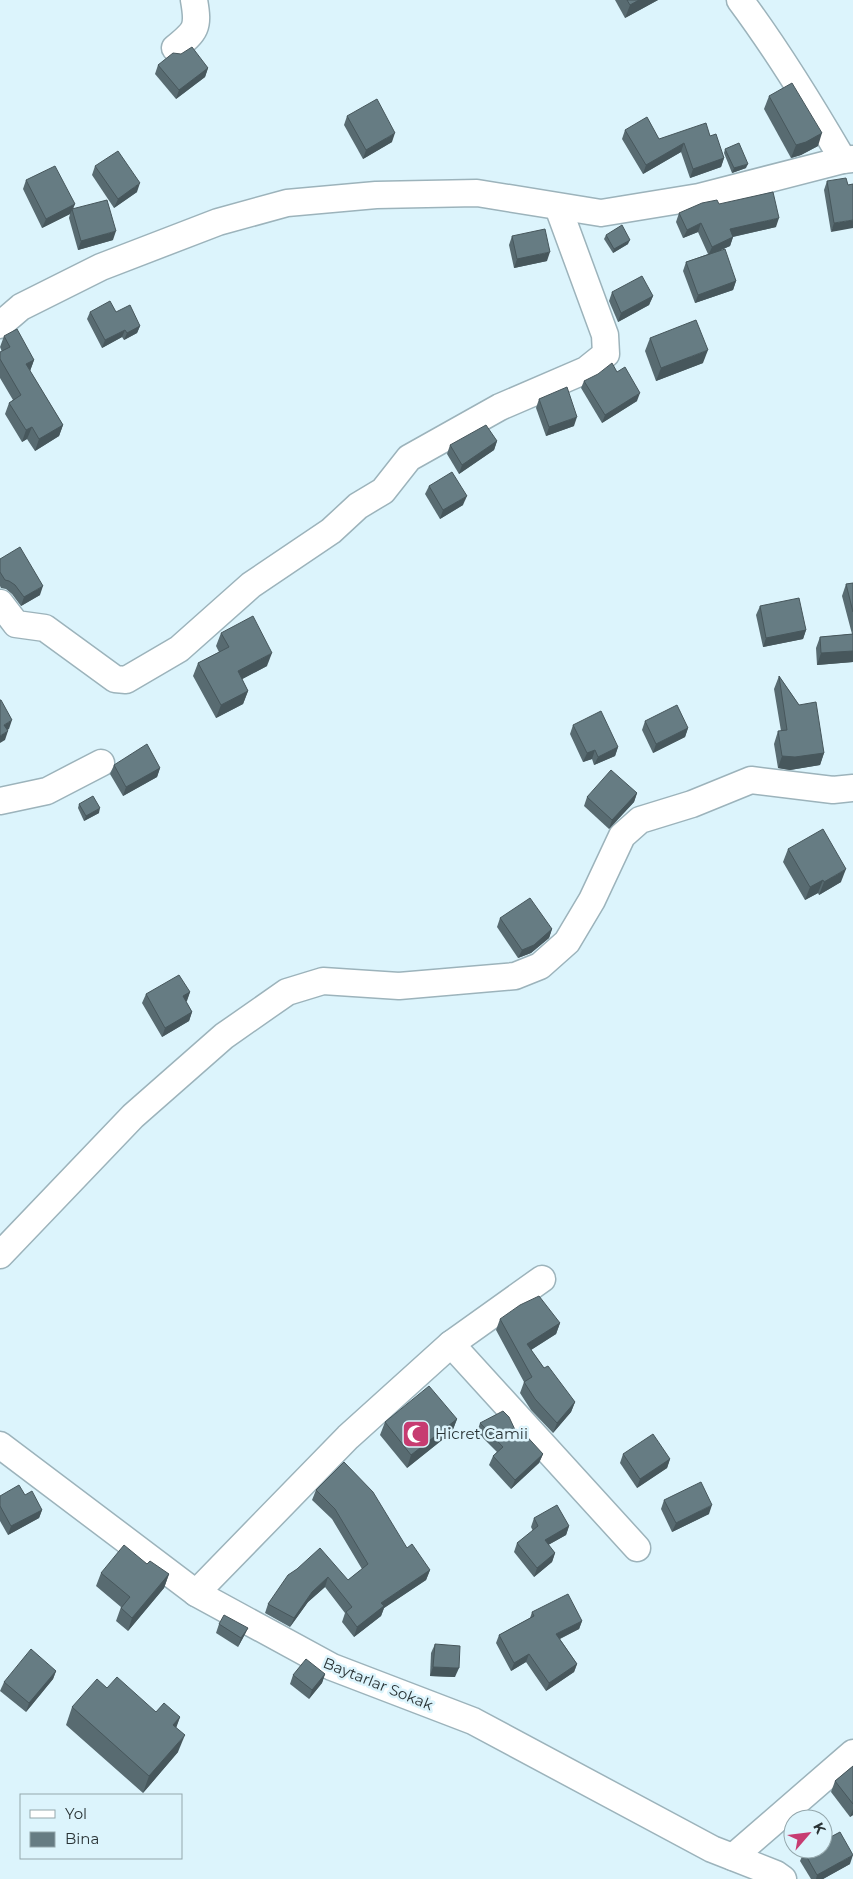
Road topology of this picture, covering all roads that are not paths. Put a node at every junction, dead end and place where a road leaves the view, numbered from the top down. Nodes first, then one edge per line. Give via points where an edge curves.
1 (194, 0) edge
2 (741, 0) edge
3 (175, 48) dead end
4 (848, 160) edge
5 (558, 207) junction
6 (0, 325) edge
7 (0, 603) edge
8 (101, 763) dead end
9 (853, 788) edge
10 (0, 801) edge
11 (0, 1255) edge
12 (542, 1279) dead end
13 (451, 1344) junction
14 (0, 1445) edge
15 (637, 1548) dead end
16 (196, 1593) junction
17 (853, 1753) edge
18 (733, 1857) junction
19 (776, 1877) edge

1 - 3 street via 197,18 193,33
2 - 4 street
4 - 5 street via 699,197 601,213
5 - 6 street via 477,193 376,195 287,203 218,222 101,267 21,307
5 - 7 street via 605,335 606,354 586,370 500,407 409,458 383,491 251,585 179,649 126,680 115,678 45,628 16,624
8 - 10 street via 47,790
9 - 11 street via 833,790 750,780 692,804 640,820 622,836 592,900 567,942 540,966 516,976 399,986 323,980 287,992 224,1036 134,1116
12 - 13 street
13 - 15 street
13 - 16 street via 348,1437
14 - 16 street, Baytarlar Sokak
16 - 18 street, Baytarlar Sokak via 332,1668 473,1721 704,1845
17 - 18 street
18 - 19 street, Baytarlar Sokak

